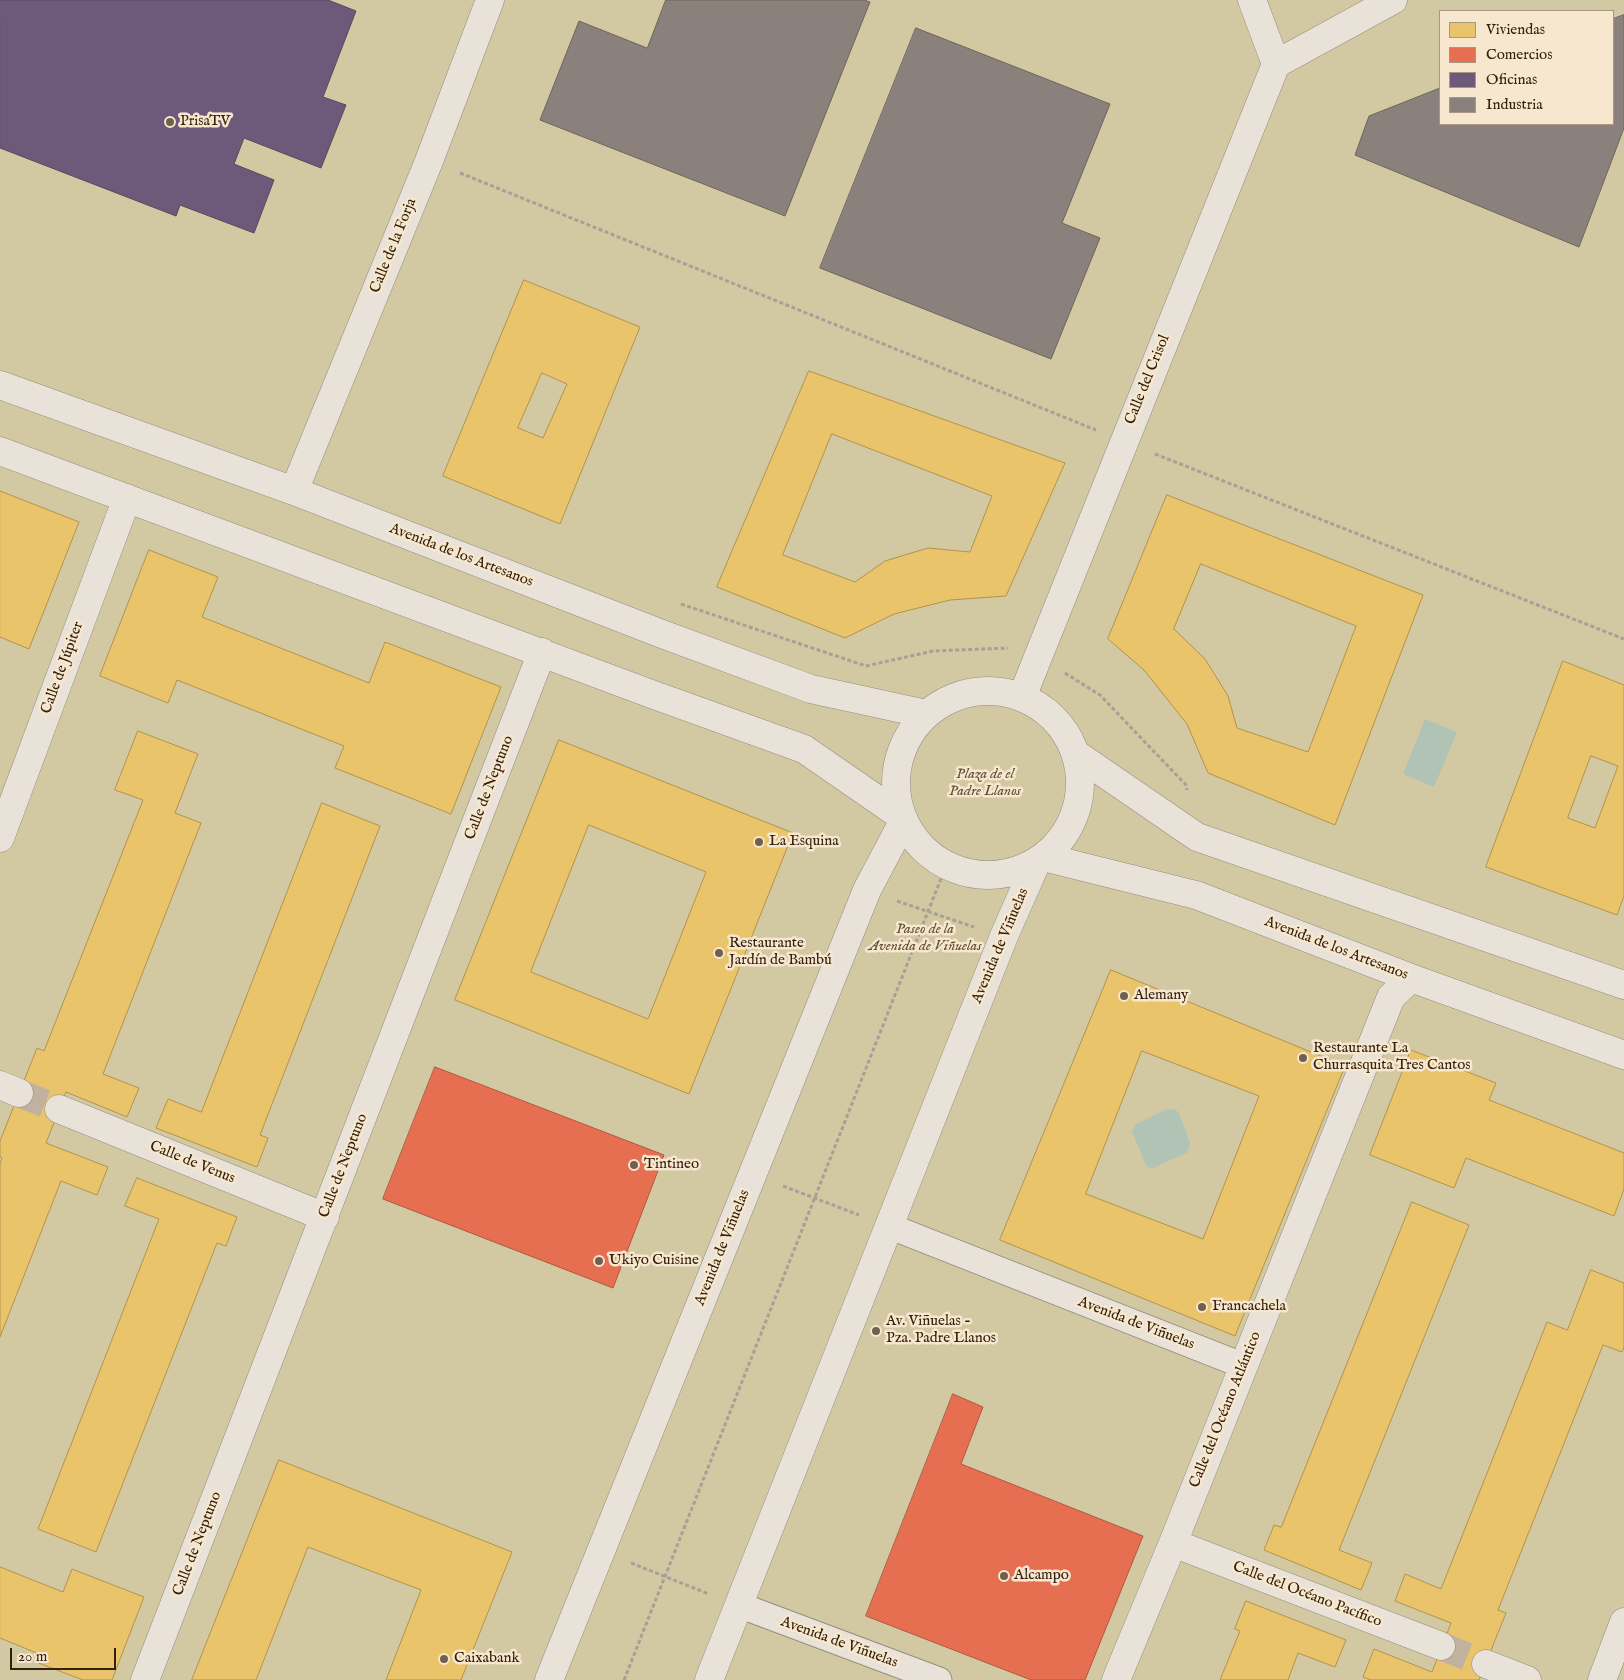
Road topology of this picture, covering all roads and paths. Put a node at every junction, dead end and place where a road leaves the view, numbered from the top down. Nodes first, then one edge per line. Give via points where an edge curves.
1 (490, 0) edge
2 (1252, 0) edge
3 (1392, 0) edge
4 (1276, 64) junction
5 (429, 161) junction
6 (0, 385) edge
7 (1123, 441) junction
8 (0, 451) edge
9 (294, 491) junction
10 (127, 498) junction
11 (1624, 639) edge
12 (542, 652) junction
13 (1022, 696) junction
14 (926, 714) junction
15 (1076, 754) junction
16 (902, 818) junction
17 (0, 838) edge
18 (1040, 859) junction
19 (946, 866) junction
20 (867, 890) junction
21 (928, 911) junction
22 (1004, 936) junction
23 (1411, 978) junction
24 (1624, 985) edge
25 (1624, 1055) edge
26 (59, 1109) tunnel mouth
27 (753, 1174) junction
28 (815, 1198) junction
29 (325, 1217) junction
30 (889, 1226) junction
31 (1244, 1366) junction
32 (1173, 1543) junction
33 (601, 1551) junction
34 (665, 1576) junction
35 (739, 1605) junction
36 (1624, 1622) edge
37 (1441, 1646) tunnel mouth
38 (1486, 1664) tunnel mouth
39 (145, 1680) edge
40 (549, 1680) edge
41 (624, 1680) edge
42 (709, 1680) edge
43 (939, 1680) edge
44 (1116, 1680) edge
45 (1527, 1680) edge
46 (1602, 1680) edge

1 - 5 street, Calle de la Forja
2 - 4 street
3 - 4 street
4 - 7 street, Calle del Crisol
5 - 7 path
5 - 9 street, Calle de la Forja
6 - 9 street, Avenida de los Artesanos
7 - 11 path
7 - 13 street, Calle del Crisol
8 - 10 street
9 - 14 street, Avenida de los Artesanos via 811,690
10 - 12 street
10 - 17 street, Calle de Júpiter
12 - 16 street via 804,748
12 - 29 street, Calle de Neptuno
13 - 14 street via 997,690 971,692 947,700
13 - 15 street via 1046,710 1064,730
14 - 16 street via 911,731 895,772
15 - 18 street via 1080,776 1079,799 1072,822 1060,841
15 - 24 street via 1197,837
16 - 19 street via 919,846
16 - 20 street, Avenida de Viñuelas
18 - 19 street via 1021,870 996,876 970,875
18 - 22 street, Avenida de Viñuelas
18 - 23 street, Avenida de los Artesanos via 1196,895
19 - 21 path
20 - 21 path
20 - 27 street, Avenida de Viñuelas
21 - 22 path
21 - 28 path
22 - 30 street, Avenida de Viñuelas
23 - 25 street, Avenida de los Artesanos
23 - 31 street, Calle del Océano Atlántico via 1392,997
26 - 29 street, Calle de Venus
27 - 28 path
27 - 33 street, Avenida de Viñuelas
28 - 30 path
28 - 34 path
29 - 39 street, Calle de Neptuno
30 - 31 street, Avenida de Viñuelas
30 - 35 street, Avenida de Viñuelas
31 - 32 street, Calle del Océano Atlántico
32 - 37 street, Calle del Océano Pacífico
32 - 44 street, Calle del Océano Atlántico
33 - 34 path
33 - 40 street, Avenida de Viñuelas
34 - 35 path
34 - 41 path
35 - 42 street, Avenida de Viñuelas
35 - 43 street, Avenida de Viñuelas
36 - 46 street
38 - 45 street

